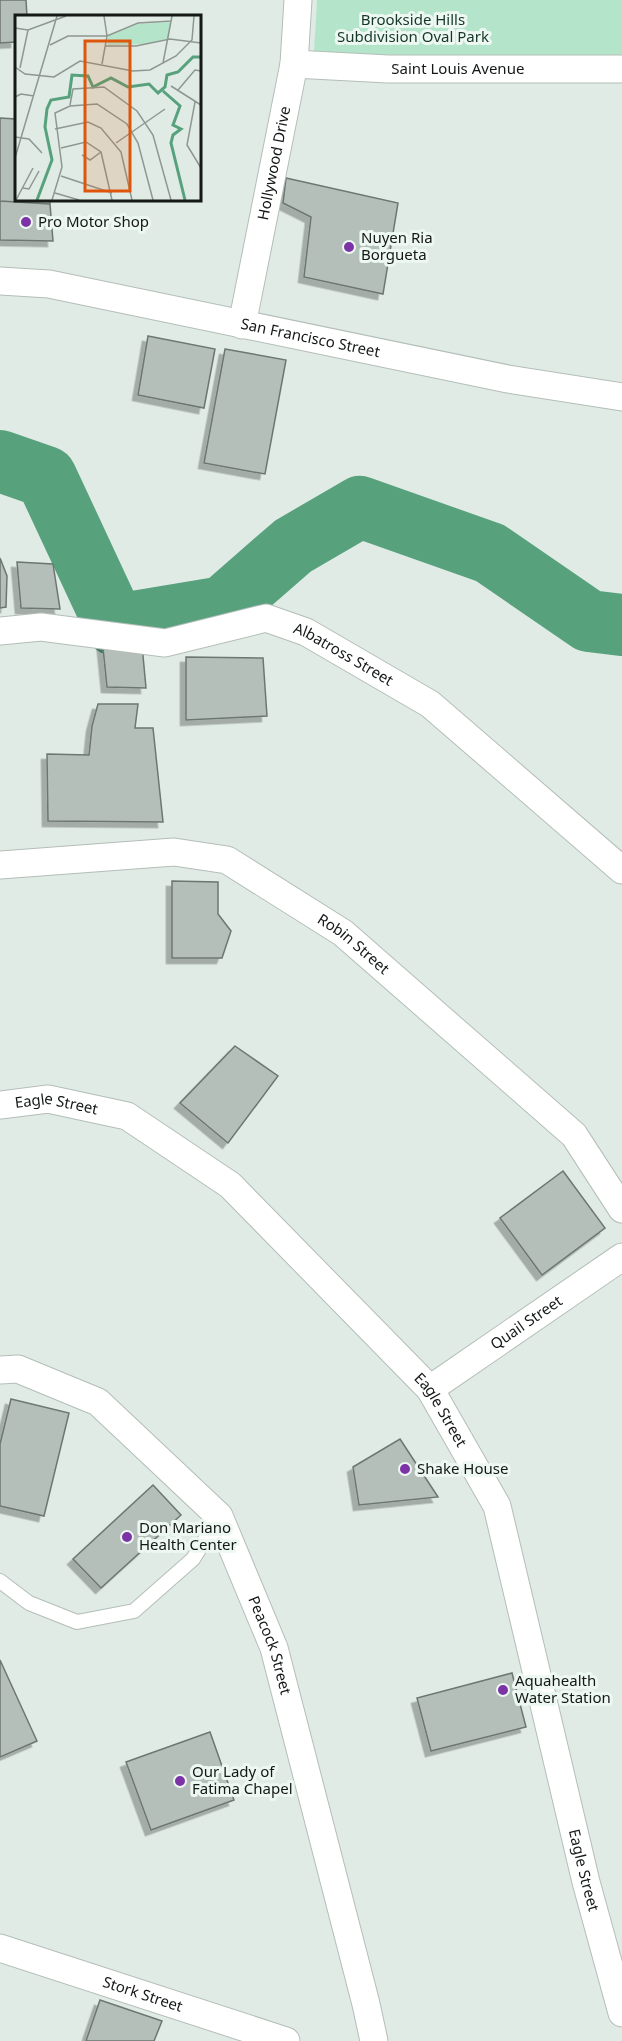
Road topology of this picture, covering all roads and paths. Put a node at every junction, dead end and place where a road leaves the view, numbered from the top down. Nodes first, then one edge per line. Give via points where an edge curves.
1 (298, 0) edge
2 (294, 64) junction
3 (622, 69) edge
4 (0, 281) edge
5 (242, 324) junction
6 (622, 397) edge
7 (0, 631) edge
8 (0, 865) edge
9 (622, 870) edge
10 (0, 1105) edge
11 (622, 1209) edge
12 (622, 1257) edge
13 (0, 1370) edge
14 (430, 1389) junction
15 (219, 1516) junction
16 (0, 1581) edge
17 (0, 1948) edge
18 (622, 2013) edge
19 (286, 2041) edge
20 (374, 2041) edge

1 - 2 street, Hollywood Drive
2 - 3 street, Saint Louis Avenue via 388,69
2 - 5 street, Hollywood Drive
4 - 5 street, San Francisco Street via 49,284
5 - 6 street, San Francisco Street via 508,379
7 - 9 street, Albatross Street via 41,627 165,643 266,618 306,632 430,704
8 - 11 street, Robin Street via 174,852 226,860 343,933 574,1135
10 - 14 street, Eagle Street via 48,1099 127,1116 230,1185
12 - 14 street, Quail Street
13 - 15 street, Peacock Street via 18,1369 98,1402
14 - 18 street, Eagle Street via 497,1506 586,1882
15 - 16 lane via 193,1558 134,1611 77,1622 29,1603
15 - 20 street, Peacock Street via 274,1648
17 - 19 street, Stork Street

